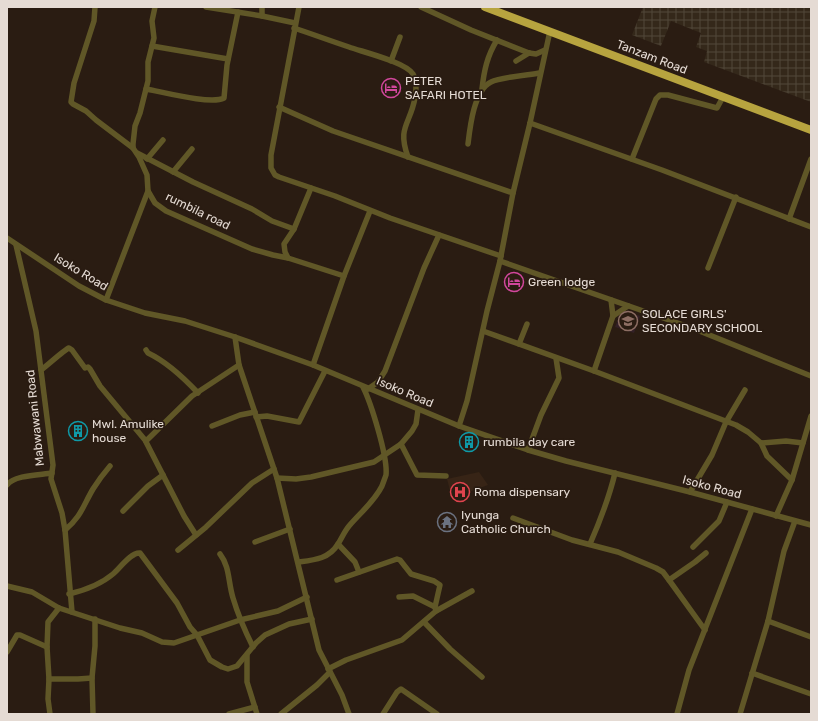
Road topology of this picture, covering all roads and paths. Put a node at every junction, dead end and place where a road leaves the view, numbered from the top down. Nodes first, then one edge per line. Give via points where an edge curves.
1 (95, 7) edge
2 (155, 7) edge
3 (206, 7) edge
4 (262, 7) edge
5 (299, 7) edge
6 (421, 7) edge
7 (485, 7) edge
8 (238, 12) junction
9 (262, 16) junction
10 (294, 26) junction
11 (550, 31) junction
12 (400, 37) dead end
13 (497, 40) junction
14 (152, 46) junction
15 (545, 50) junction
16 (529, 53) junction
17 (228, 59) junction
18 (391, 61) junction
19 (516, 61) dead end
20 (540, 73) junction
21 (146, 89) junction
22 (482, 89) junction
23 (723, 97) junction
24 (279, 106) junction
25 (530, 123) junction
26 (811, 130) edge
27 (163, 140) dead end
28 (468, 144) dead end
29 (192, 149) dead end
30 (134, 150) junction
31 (408, 157) junction
32 (147, 159) junction
33 (632, 159) junction
34 (811, 160) edge
35 (173, 172) junction
36 (311, 188) junction
37 (148, 191) junction
38 (513, 193) junction
39 (736, 198) junction
40 (370, 211) junction
41 (789, 219) junction
42 (811, 227) edge
43 (294, 229) junction
44 (439, 235) junction
45 (7, 238) edge
46 (16, 245) junction
47 (288, 258) junction
48 (501, 259) junction
49 (708, 268) dead end
50 (344, 276) junction
51 (106, 300) junction
52 (611, 300) junction
53 (628, 306) junction
54 (613, 316) junction
55 (527, 324) dead end
56 (483, 331) junction
57 (236, 337) junction
58 (519, 344) junction
59 (146, 350) dead end
60 (556, 358) junction
61 (240, 365) junction
62 (313, 365) junction
63 (41, 370) junction
64 (325, 371) junction
65 (594, 371) junction
66 (811, 376) edge
67 (365, 388) junction
68 (746, 390) dead end
69 (198, 393) junction
70 (418, 410) junction
71 (255, 414) junction
72 (811, 416) edge
73 (726, 422) junction
74 (212, 426) dead end
75 (459, 426) junction
76 (146, 441) junction
77 (760, 443) junction
78 (802, 443) junction
79 (401, 444) junction
80 (528, 450) junction
81 (384, 456) junction
82 (110, 466) dead end
83 (274, 469) junction
84 (52, 473) junction
85 (615, 473) junction
86 (163, 474) junction
87 (446, 476) dead end
88 (277, 478) junction
89 (792, 480) junction
90 (7, 485) edge
91 (690, 492) junction
92 (727, 502) junction
93 (752, 509) junction
94 (123, 511) dead end
95 (776, 516) junction
96 (514, 518) dead end
97 (795, 521) junction
98 (811, 525) edge
99 (290, 529) junction
100 (65, 530) junction
101 (196, 535) junction
102 (255, 542) dead end
103 (338, 544) junction
104 (590, 544) junction
105 (693, 546) dead end
106 (178, 550) dead end
107 (706, 553) dead end
108 (220, 554) dead end
109 (298, 562) junction
110 (359, 572) junction
111 (337, 580) dead end
112 (669, 580) junction
113 (7, 586) edge
114 (472, 591) dead end
115 (70, 594) junction
116 (307, 597) junction
117 (399, 597) dead end
118 (59, 608) junction
119 (436, 609) junction
120 (72, 612) junction
121 (95, 619) junction
122 (312, 619) junction
123 (240, 620) junction
124 (768, 621) junction
125 (424, 622) junction
126 (705, 630) junction
127 (197, 635) junction
128 (811, 637) edge
129 (47, 647) junction
130 (253, 647) junction
131 (7, 652) edge
132 (247, 655) junction
133 (329, 670) junction
134 (752, 673) junction
135 (482, 677) dead end
136 (92, 678) junction
137 (49, 679) junction
138 (811, 694) edge
139 (255, 707) junction
140 (50, 714) edge
141 (93, 714) edge
142 (229, 714) edge
143 (257, 714) edge
144 (281, 714) edge
145 (349, 714) edge
146 (383, 714) edge
147 (437, 714) edge
148 (677, 714) edge
149 (740, 714) edge

1 - 30 street via 74,83 72,102
2 - 14 street
3 - 8 street
4 - 9 street
5 - 10 street
6 - 13 street
7 - 11 highway, Tanzam Road
8 - 9 street
8 - 17 street
9 - 10 street
10 - 18 street
10 - 24 street
11 - 15 street
11 - 23 highway, Tanzam Road
12 - 18 street
13 - 16 street
13 - 22 street via 487,61
14 - 17 street
14 - 21 street via 148,58
15 - 16 street via 536,54
15 - 20 street
16 - 19 street
17 - 21 street via 222,99 197,99
18 - 31 street via 408,69 415,79 415,97 403,134
20 - 22 street via 493,81
20 - 25 street
21 - 30 street via 135,126
22 - 28 street via 473,115
23 - 26 highway, Tanzam Road
23 - 33 street via 717,108 660,95 656,99
24 - 31 street via 333,131
24 - 36 street via 271,168 275,175
25 - 33 street
25 - 38 street
27 - 32 street
29 - 35 street
30 - 32 street
30 - 37 street via 147,175
31 - 38 street
32 - 35 street
33 - 39 street
34 - 41 street
35 - 43 street via 272,221
36 - 40 street
36 - 43 street
37 - 47 street, rumbila road via 155,202 166,210 252,248
37 - 51 street
38 - 48 street
39 - 41 street
39 - 49 street
40 - 44 street
40 - 50 street
41 - 42 street
43 - 47 street via 284,244
44 - 48 street
44 - 67 street via 385,371 378,382
45 - 46 street, Isoko Road
46 - 51 street, Isoko Road via 79,286
46 - 63 street, Mabwawani Road via 33,314
47 - 50 street, rumbila road
48 - 52 street
48 - 56 street
50 - 62 street
51 - 57 street, Isoko Road
52 - 53 street
52 - 54 street
53 - 54 street
53 - 66 street via 692,328
54 - 65 street
55 - 58 street
56 - 58 street
56 - 75 street via 468,401
57 - 61 street
57 - 62 street, Isoko Road
58 - 60 street
59 - 69 street via 183,378
60 - 65 street
60 - 80 street via 559,378
61 - 69 street
61 - 71 street
62 - 64 street, Isoko Road
63 - 76 street via 66,349 71,349 85,368 90,369 100,386
63 - 84 street, Mabwawani Road
64 - 67 street, Isoko Road
64 - 71 street via 299,422
65 - 73 street
67 - 70 street, Isoko Road
67 - 81 street
68 - 73 street
69 - 76 street
70 - 75 street, Isoko Road
70 - 79 street via 416,424
71 - 74 street via 240,415
71 - 83 street
72 - 78 street
73 - 77 street via 744,429
73 - 91 street via 712,455
75 - 80 street, Isoko Road
76 - 86 street
77 - 78 street
77 - 89 street via 767,456
78 - 89 street
79 - 81 street
79 - 87 street via 417,475
80 - 85 street, Isoko Road
81 - 88 street via 363,466 321,475 296,479
81 - 103 street via 386,475 382,486 344,532
82 - 100 street via 77,519
83 - 88 street
83 - 101 street via 252,483
84 - 90 street via 16,478
84 - 100 street, Mabwawani Road via 52,484
85 - 91 street, Isoko Road
85 - 104 street via 602,518
86 - 94 street
86 - 101 street
88 - 99 street
89 - 95 street
91 - 92 street, Isoko Road
92 - 93 street, Isoko Road
92 - 105 street via 719,521
93 - 95 street, Isoko Road
93 - 126 street
95 - 97 street, Isoko Road
96 - 104 street via 572,540
97 - 98 street, Isoko Road
97 - 124 street via 784,551
99 - 102 street
99 - 109 street
100 - 115 street, Mabwawani Road
101 - 106 street
103 - 109 street via 328,555
103 - 110 street via 355,562
104 - 112 street via 646,562 663,572
107 - 112 street
108 - 123 street via 226,563
109 - 116 street
110 - 111 street
110 - 119 street via 400,560 411,574 440,585
112 - 126 street
113 - 118 street via 32,592
114 - 119 street
115 - 120 street, Mabwawani Road
115 - 127 street via 100,584 132,555 140,553
116 - 122 street
116 - 123 street via 278,611
117 - 119 street via 413,596
118 - 120 street
118 - 129 street via 48,622
119 - 125 street
120 - 121 street
121 - 127 street via 169,644
121 - 136 street
122 - 130 street via 289,624 272,632
122 - 133 street via 320,650
123 - 127 street
123 - 130 street
124 - 128 street
124 - 134 street
125 - 133 street via 402,640 346,660
125 - 135 street
126 - 148 street
127 - 132 street via 210,660 222,668 233,668
129 - 131 street via 17,635
129 - 137 street
130 - 132 street
132 - 139 street via 247,682
133 - 144 street via 317,685
133 - 145 street
134 - 138 street
134 - 149 street
136 - 137 street
136 - 141 street
137 - 140 street
139 - 142 street
139 - 143 street
146 - 147 street via 401,689

